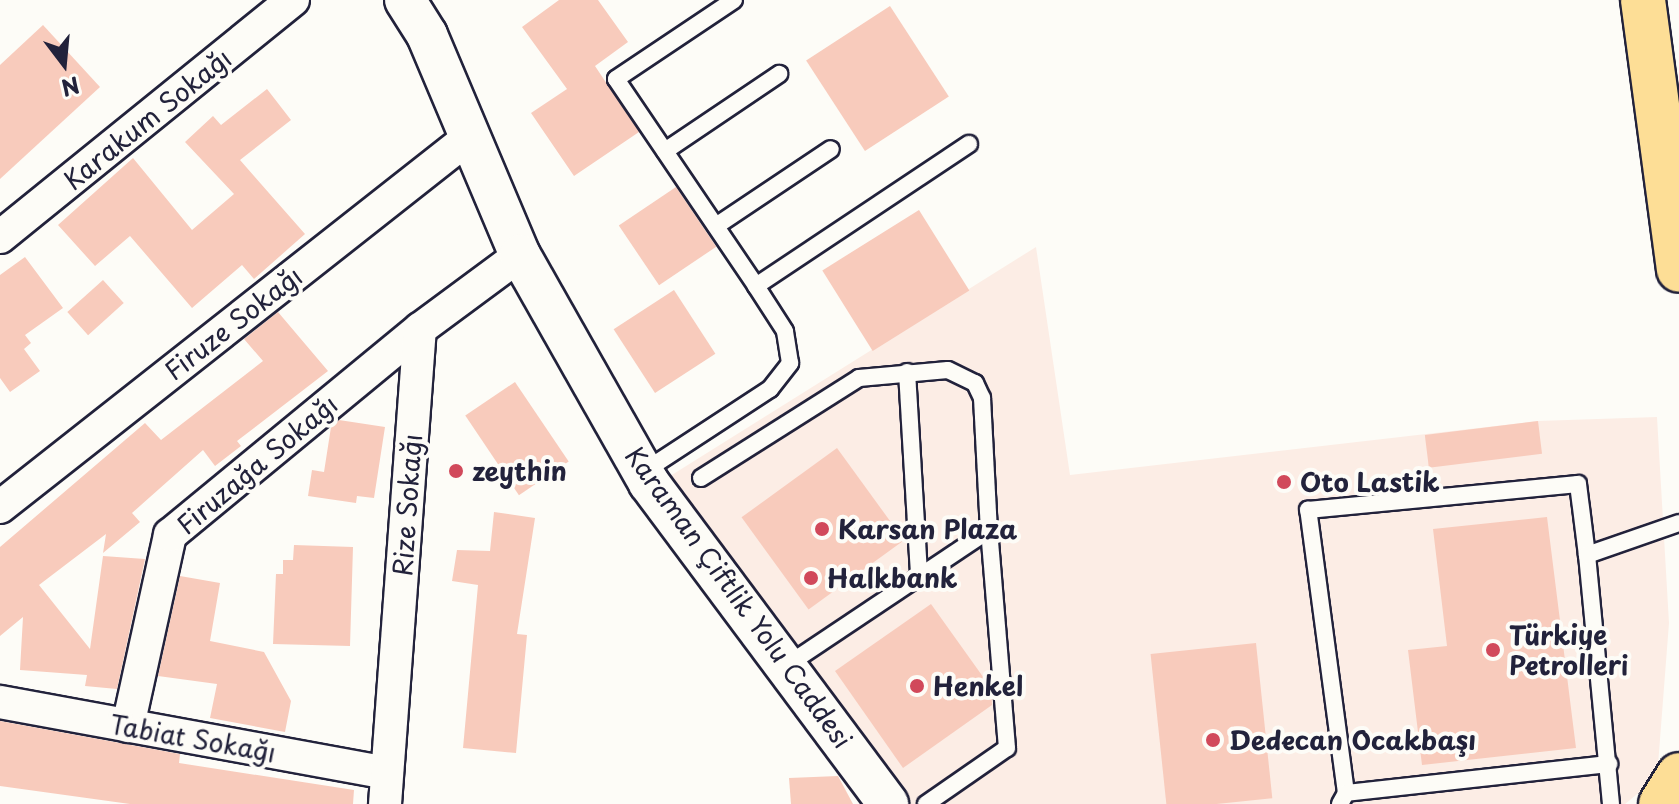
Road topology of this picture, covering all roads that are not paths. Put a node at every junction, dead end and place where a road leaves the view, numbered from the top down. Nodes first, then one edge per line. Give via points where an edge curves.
1 (293, 0) edge
2 (405, 0) edge
3 (734, 0) edge
4 (1643, 0) edge
5 (779, 74) dead end
6 (467, 139) junction
7 (969, 144) dead end
8 (831, 149) dead end
9 (665, 151) junction
10 (716, 226) junction
11 (0, 237) edge
12 (520, 255) junction
13 (1679, 270) edge
14 (756, 286) junction
15 (420, 329) junction
16 (907, 372) junction
17 (643, 472) junction
18 (701, 478) dead end
19 (0, 507) edge
20 (1679, 523) edge
21 (989, 530) junction
22 (1587, 555) junction
23 (919, 577) junction
24 (786, 666) junction
25 (0, 702) edge
26 (128, 726) junction
27 (1609, 764) junction
28 (1679, 775) edge
29 (386, 788) edge
30 (1343, 798) edge
31 (881, 799) edge
32 (926, 804) edge
33 (1611, 804) edge
34 (1661, 804) edge

1 - 11 street, Karakum Sokağı
2 - 6 street, Karaman Çiftlik Yolu Caddesi via 427,35
3 - 9 lane via 616,79
4 - 13 main road
5 - 9 lane
6 - 12 street, Karaman Çiftlik Yolu Caddesi
6 - 19 street, Firuze Sokağı
7 - 14 lane
8 - 10 lane
9 - 10 lane
10 - 14 lane
12 - 15 street
12 - 17 street, Karaman Çiftlik Yolu Caddesi
14 - 17 lane via 785,331 790,363 770,389
15 - 26 street, Firuzağa Sokağı via 170,535
15 - 29 street, Rize Sokağı
16 - 18 lane via 847,382
16 - 21 lane via 948,370 975,383 982,398
16 - 23 lane
17 - 24 street, Karaman Çiftlik Yolu Caddesi
20 - 22 lane
21 - 23 lane
21 - 32 lane via 1007,748
22 - 27 lane
22 - 30 lane via 1578,484 1308,510
23 - 24 lane
24 - 31 street, Karaman Çiftlik Yolu Caddesi
25 - 26 street, Tabiat Sokağı
26 - 29 street, Tabiat Sokağı
27 - 30 lane
27 - 33 lane
28 - 34 main road

